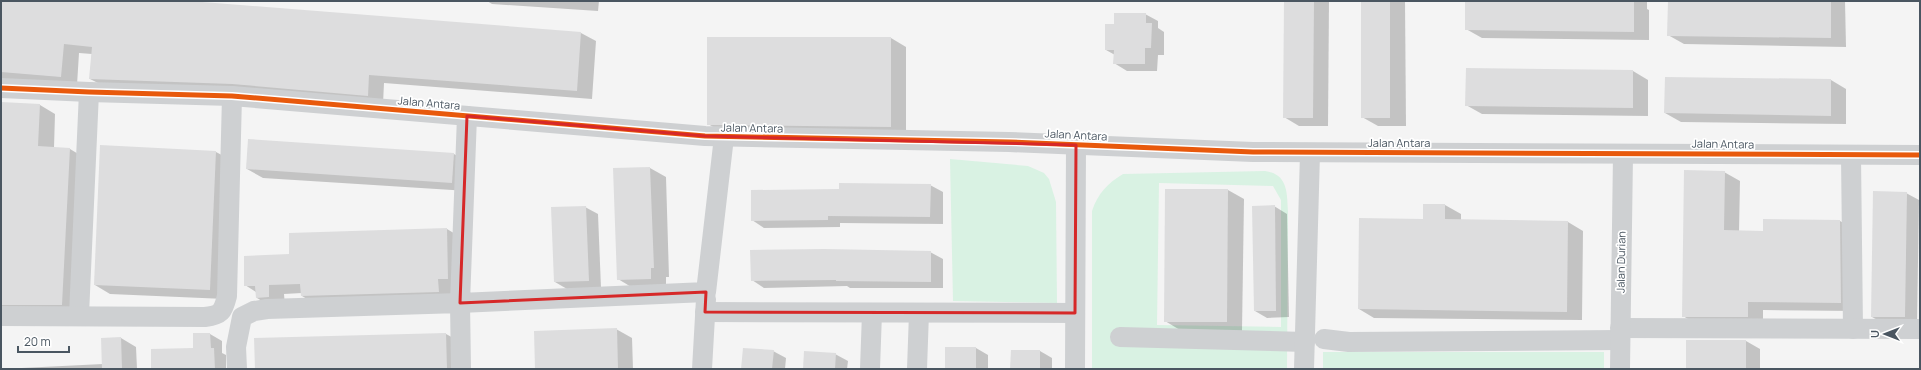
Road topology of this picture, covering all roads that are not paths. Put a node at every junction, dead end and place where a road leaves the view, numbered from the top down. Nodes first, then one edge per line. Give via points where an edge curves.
1 (1, 88) edge
2 (89, 92) junction
3 (232, 96) junction
4 (467, 116) junction
5 (724, 137) junction
6 (1076, 145) junction
7 (1310, 153) junction
8 (1623, 155) junction
9 (1920, 155) edge
10 (1851, 156) junction
11 (706, 292) junction
12 (460, 303) junction
13 (705, 312) junction
14 (872, 313) junction
15 (919, 313) junction
16 (1075, 313) junction
17 (79, 315) junction
18 (1, 316) edge
19 (1853, 329) junction
20 (1920, 329) edge
21 (1620, 334) junction
22 (1120, 336) dead end
23 (1315, 340) junction
24 (237, 369) edge
25 (461, 369) edge
26 (702, 369) edge
27 (870, 369) edge
28 (917, 369) edge
29 (1075, 369) edge
30 (1304, 369) edge
31 (1620, 369) edge

1 - 2 street, Jalan Antara
2 - 3 street, Jalan Antara
2 - 17 street
3 - 4 street, Jalan Antara
3 - 17 street via 227,296 224,309 215,316 205,317
4 - 5 street, Jalan Antara
4 - 12 street
5 - 6 street, Jalan Antara
5 - 11 street
6 - 7 street, Jalan Antara
6 - 16 street
7 - 8 street, Jalan Antara
7 - 23 street
8 - 10 street, Jalan Antara
8 - 21 street, Jalan Durian
9 - 10 street, Jalan Antara
10 - 19 street
11 - 12 street
11 - 13 street
12 - 24 street via 254,311 242,317
12 - 25 street
13 - 14 street
13 - 26 street
14 - 15 street
14 - 27 street
15 - 16 street
15 - 28 street
16 - 29 street
17 - 18 street
19 - 20 street
19 - 21 street
21 - 23 street via 1349,342
21 - 31 street, Jalan Durian
22 - 23 street
23 - 30 street

